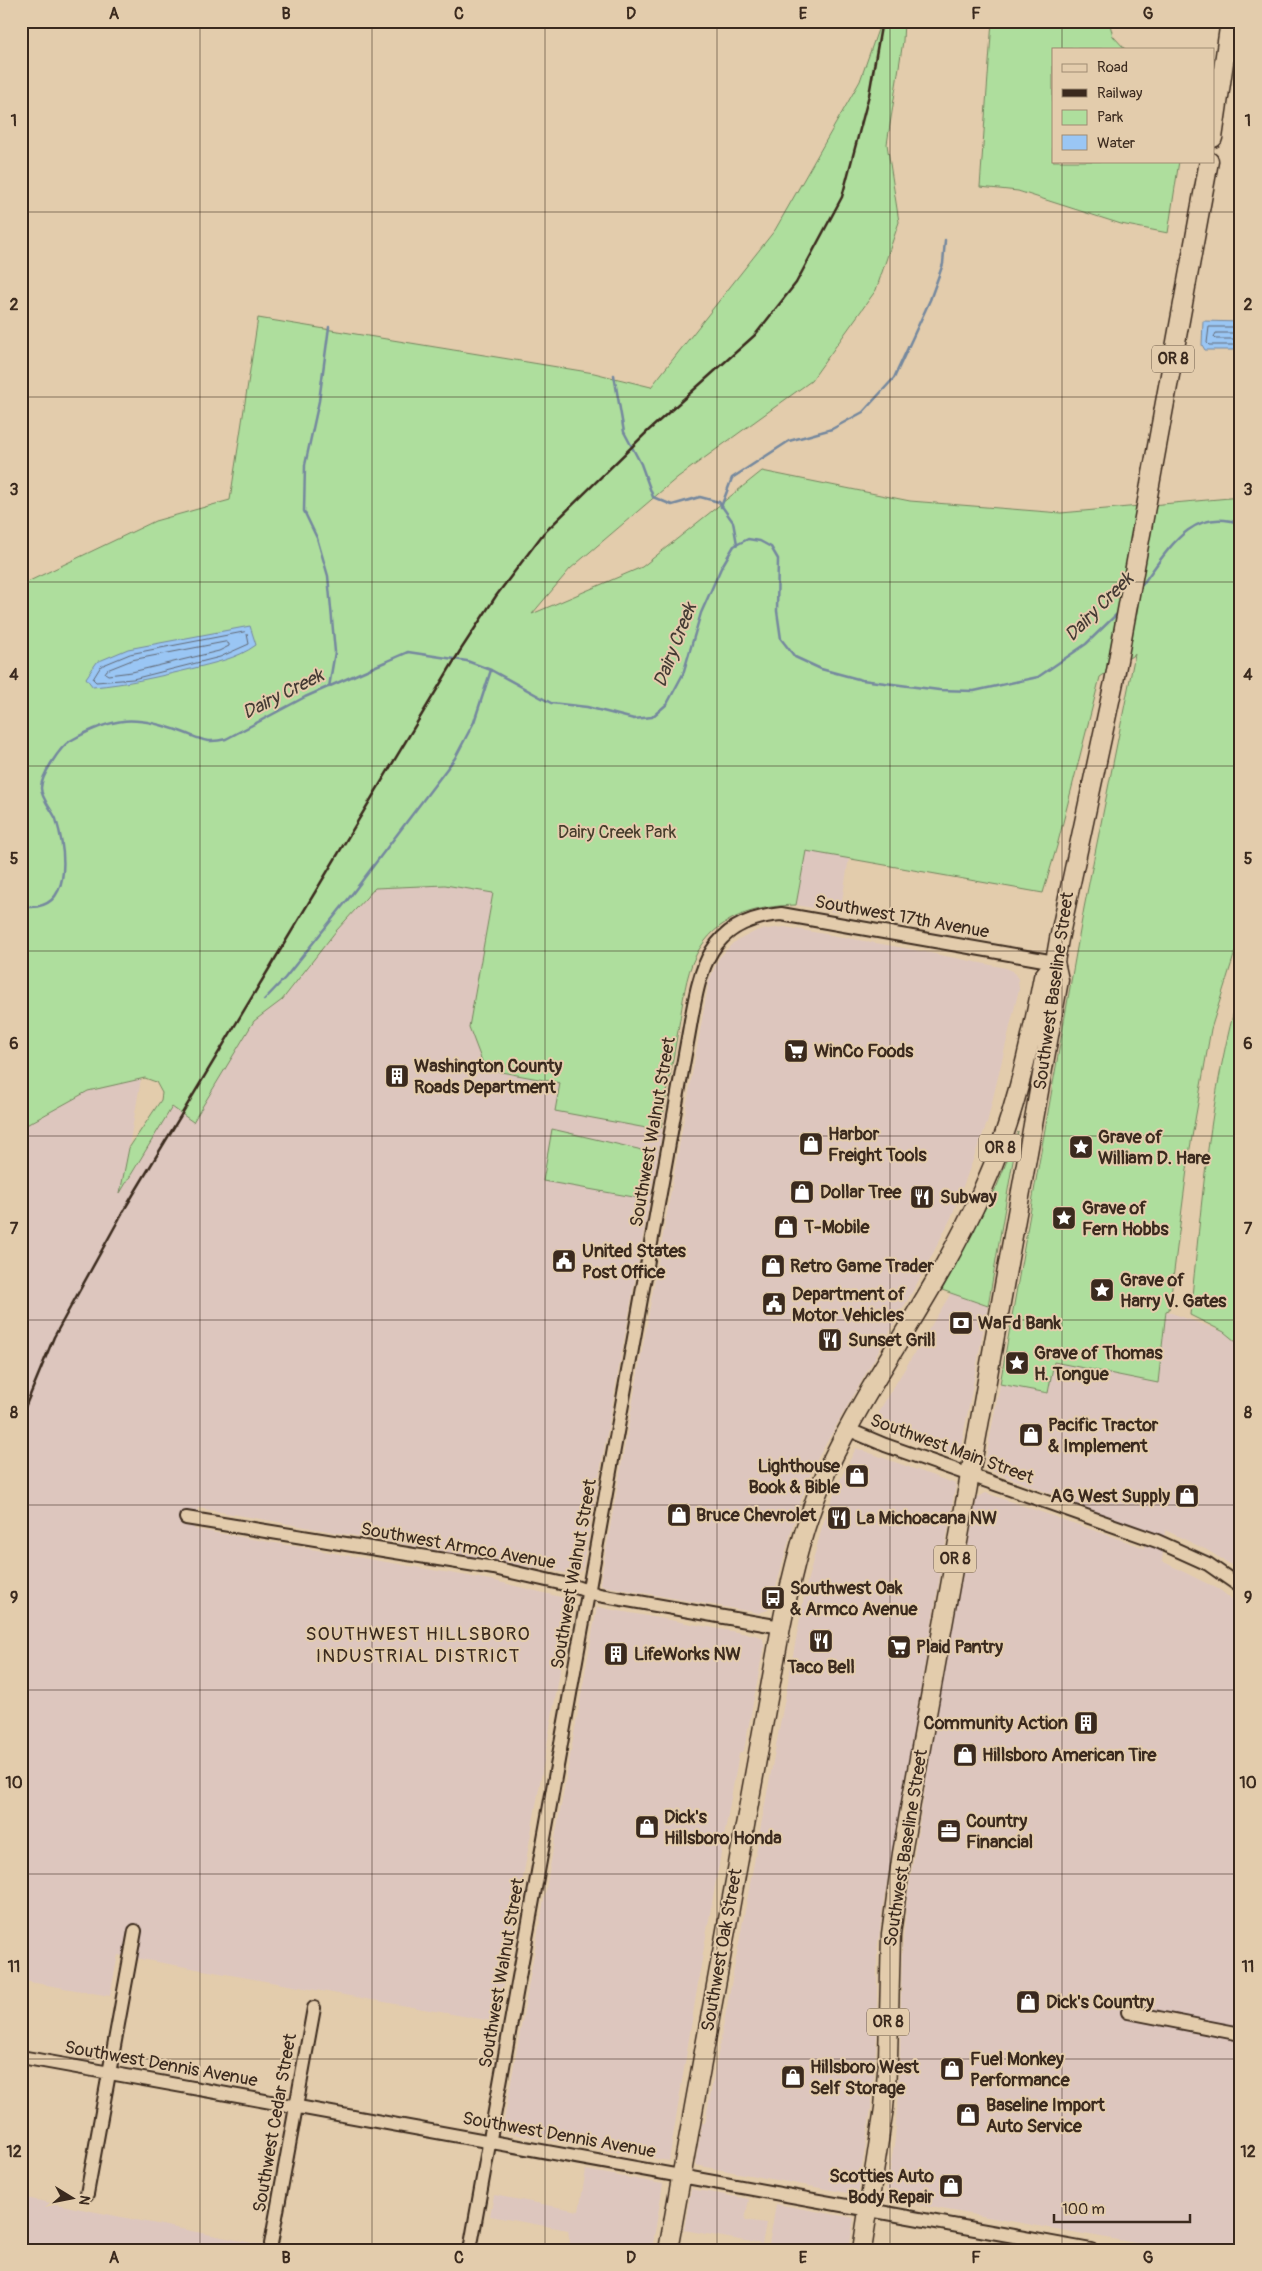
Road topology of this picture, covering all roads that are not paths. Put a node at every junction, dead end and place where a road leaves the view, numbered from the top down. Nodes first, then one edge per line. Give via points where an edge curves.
1 (1230, 21) edge
2 (1214, 131) edge
3 (1209, 162) edge
4 (744, 923) joint
5 (1055, 962) junction
6 (847, 1429) junction
7 (970, 1475) junction
8 (186, 1518) dead end
9 (1241, 1587) edge
10 (589, 1591) junction
11 (781, 1627) junction
12 (135, 1931) dead end
13 (314, 2008) dead end
14 (1128, 2012) dead end
15 (1241, 2034) edge
16 (21, 2057) edge
17 (109, 2072) junction
18 (297, 2106) junction
19 (490, 2140) junction
20 (681, 2174) junction
21 (88, 2194) dead end
22 (869, 2210) junction
23 (271, 2244) dead end
24 (1064, 2247) edge
25 (470, 2250) edge
26 (668, 2250) edge
27 (862, 2250) edge
28 (1091, 2250) edge

1 - 2 highway
3 - 5 highway, Southwest Baseline Street / OR 8 via 1114,682
4 - 5 street, Southwest 17th Avenue via 767,916 790,915
4 - 10 street, Southwest Walnut Street via 728,933 712,951 703,966 698,985
5 - 6 highway, Southwest Oak Street / OR 8 via 1043,978 1016,1100 982,1192
5 - 7 highway, Southwest Baseline Street / OR 8 via 1059,980
6 - 7 street, Southwest Main Street
6 - 11 highway, Southwest Oak Street / OR 8 via 810,1515 795,1561
7 - 9 street, Southwest Main Street via 1157,1541 1204,1562
7 - 22 highway, Southwest Baseline Street / OR 8 via 893,1912 886,2092
8 - 10 street, Southwest Armco Avenue via 494,1568
10 - 11 street, Southwest Armco Avenue
10 - 19 street, Southwest Walnut Street
11 - 20 highway, Southwest Oak Street / OR 8
12 - 17 street
13 - 18 street, Southwest Cedar Street
14 - 15 street
16 - 17 street, Southwest Dennis Avenue
17 - 18 street, Southwest Dennis Avenue
17 - 21 street
18 - 19 street, Southwest Dennis Avenue
18 - 23 street, Southwest Cedar Street
19 - 20 street, Southwest Dennis Avenue
19 - 25 street, Southwest Walnut Street
20 - 22 street, Southwest Dennis Avenue
20 - 26 highway, Southwest Oak Street / OR 8
22 - 24 street, Southwest Dennis Avenue
22 - 27 highway, Southwest Baseline Street / OR 8
24 - 28 street, Southwest Dennis Avenue

